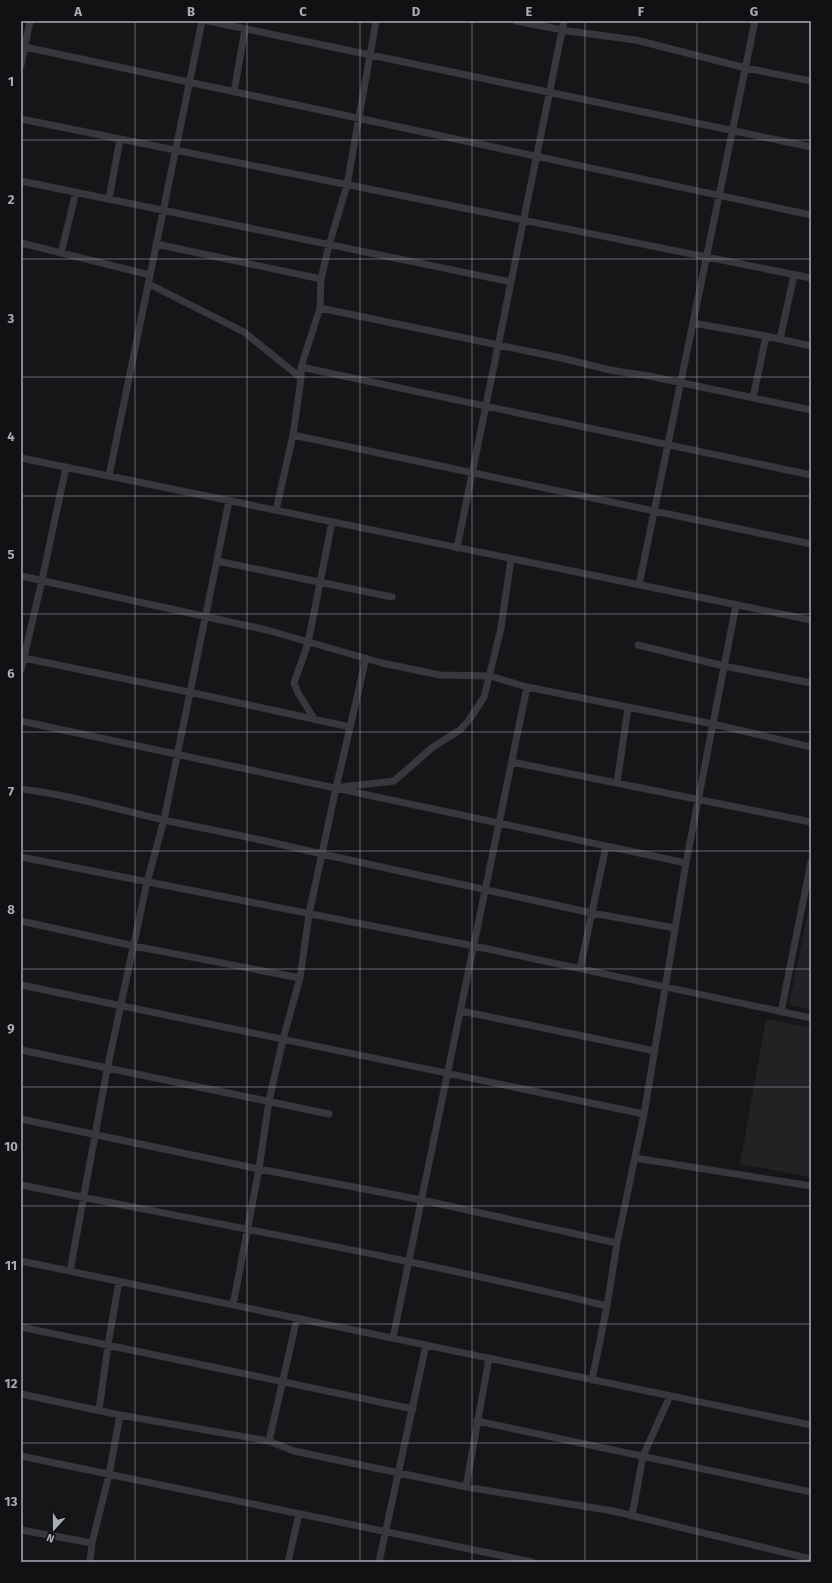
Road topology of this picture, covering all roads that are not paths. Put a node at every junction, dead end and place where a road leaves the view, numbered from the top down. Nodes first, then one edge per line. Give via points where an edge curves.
1 (30, 21) edge
2 (202, 21) edge
3 (208, 21) edge
4 (376, 21) edge
5 (516, 21) edge
6 (564, 21) edge
7 (756, 21) edge
8 (25, 28) edge
9 (245, 29) junction
10 (562, 30) junction
11 (25, 47) junction
12 (370, 55) junction
13 (21, 65) edge
14 (746, 68) junction
15 (811, 81) edge
16 (189, 82) junction
17 (234, 92) junction
18 (549, 92) junction
19 (21, 118) edge
20 (359, 119) junction
21 (733, 131) junction
22 (120, 138) junction
23 (811, 147) edge
24 (176, 150) junction
25 (536, 157) junction
26 (21, 181) edge
27 (347, 184) junction
28 (76, 192) junction
29 (720, 196) junction
30 (109, 199) junction
31 (163, 211) junction
32 (811, 215) edge
33 (523, 220) junction
34 (21, 243) edge
35 (156, 244) junction
36 (329, 245) junction
37 (61, 253) junction
38 (707, 257) junction
39 (150, 275) junction
40 (794, 275) junction
41 (811, 278) edge
42 (321, 279) junction
43 (511, 282) junction
44 (149, 284) junction
45 (320, 308) junction
46 (693, 324) junction
47 (766, 336) junction
48 (780, 339) junction
49 (498, 345) junction
50 (811, 346) edge
51 (301, 367) junction
52 (301, 378) junction
53 (680, 383) junction
54 (753, 398) junction
55 (486, 407) junction
56 (811, 410) edge
57 (293, 435) junction
58 (668, 445) junction
59 (21, 458) edge
60 (66, 467) junction
61 (472, 473) junction
62 (811, 475) edge
63 (109, 476) junction
64 (229, 501) junction
65 (276, 510) junction
66 (654, 511) junction
67 (332, 522) junction
68 (811, 544) edge
69 (457, 548) junction
70 (511, 559) junction
71 (217, 561) junction
72 (21, 576) edge
73 (42, 580) junction
74 (320, 581) junction
75 (639, 585) junction
76 (392, 597) dead end
77 (736, 605) junction
78 (206, 616) junction
79 (811, 620) edge
80 (308, 643) junction
81 (638, 645) dead end
82 (24, 658) junction
83 (366, 658) junction
84 (724, 666) junction
85 (21, 670) edge
86 (490, 676) junction
87 (811, 683) edge
88 (527, 687) junction
89 (190, 692) junction
90 (628, 708) junction
91 (315, 720) junction
92 (21, 721) edge
93 (713, 724) junction
94 (350, 727) junction
95 (811, 747) edge
96 (177, 755) junction
97 (512, 762) junction
98 (617, 783) junction
99 (336, 788) junction
100 (21, 789) edge
101 (699, 799) junction
102 (164, 820) junction
103 (811, 822) edge
104 (499, 823) junction
105 (606, 846) junction
106 (322, 854) junction
107 (21, 857) edge
108 (686, 862) junction
109 (811, 862) edge
110 (147, 882) junction
111 (486, 890) junction
112 (592, 913) junction
113 (309, 914) junction
114 (21, 921) edge
115 (675, 928) junction
116 (134, 946) junction
117 (474, 946) junction
118 (580, 969) junction
119 (300, 978) junction
120 (21, 985) edge
121 (666, 988) junction
122 (121, 1006) junction
123 (461, 1010) junction
124 (780, 1012) junction
125 (811, 1018) edge
126 (283, 1039) junction
127 (21, 1050) edge
128 (655, 1051) junction
129 (108, 1068) junction
130 (448, 1073) junction
131 (269, 1101) junction
132 (328, 1114) dead end
133 (644, 1114) junction
134 (21, 1119) edge
135 (95, 1134) junction
136 (635, 1158) junction
137 (259, 1169) junction
138 (21, 1185) edge
139 (811, 1186) edge
140 (83, 1197) junction
141 (422, 1200) junction
142 (247, 1230) junction
143 (617, 1243) junction
144 (21, 1261) edge
145 (409, 1262) junction
146 (70, 1271) junction
147 (119, 1281) junction
148 (233, 1305) junction
149 (607, 1306) junction
150 (296, 1318) junction
151 (21, 1327) edge
152 (393, 1338) junction
153 (108, 1345) junction
154 (426, 1345) junction
155 (489, 1358) junction
156 (592, 1380) junction
157 (282, 1382) junction
158 (21, 1394) edge
159 (670, 1396) junction
160 (413, 1408) junction
161 (99, 1410) junction
162 (120, 1415) junction
163 (477, 1421) junction
164 (811, 1425) edge
165 (269, 1440) junction
166 (21, 1456) edge
167 (643, 1456) junction
168 (398, 1473) junction
169 (109, 1474) junction
170 (466, 1487) junction
171 (811, 1492) edge
172 (299, 1514) junction
173 (632, 1516) junction
174 (21, 1530) edge
175 (386, 1532) junction
176 (92, 1544) junction
177 (811, 1559) edge
178 (90, 1562) edge
179 (288, 1562) edge
180 (379, 1562) edge
181 (532, 1562) edge

1 - 8 street
2 - 16 street
3 - 9 street
4 - 12 street
5 - 10 street
6 - 10 street
7 - 14 street
8 - 11 street
9 - 12 street
9 - 17 street
10 - 14 street via 636,40
10 - 18 street
11 - 13 street
11 - 16 street
12 - 18 street
12 - 20 street
14 - 15 street
14 - 21 street
16 - 17 street
16 - 24 street
17 - 20 street
18 - 21 street
18 - 25 street
19 - 22 street
20 - 25 street
20 - 27 street
21 - 23 street
21 - 29 street
22 - 24 street
22 - 30 street
24 - 27 street
24 - 31 street
25 - 29 street
25 - 33 street
26 - 28 street
27 - 33 street
27 - 36 street
28 - 30 street
28 - 37 street
29 - 32 street
29 - 38 street
30 - 31 street
31 - 35 street
31 - 36 street
33 - 38 street
33 - 43 street
34 - 37 street
35 - 39 street
35 - 42 street
36 - 42 street
36 - 43 street
37 - 39 street
38 - 40 street
38 - 46 street
39 - 44 street
40 - 41 street
40 - 48 street
42 - 45 street
43 - 49 street
44 - 52 street via 244,332
44 - 63 street
45 - 49 street
45 - 51 street
46 - 47 street
46 - 53 street
47 - 48 street
47 - 54 street
48 - 50 street
49 - 53 street
49 - 55 street
51 - 52 street
51 - 55 street
52 - 57 street
53 - 54 street
53 - 58 street
54 - 56 street
55 - 58 street
55 - 61 street
57 - 61 street
57 - 65 street
58 - 62 street
58 - 66 street
59 - 60 street
60 - 63 street
60 - 73 street
61 - 66 street
61 - 69 street
63 - 64 street
64 - 65 street
64 - 71 street
65 - 67 street
66 - 68 street
66 - 75 street
67 - 69 street
67 - 74 street
69 - 70 street
70 - 75 street
70 - 86 street via 501,628
71 - 74 street
71 - 78 street
72 - 73 street
73 - 78 street
73 - 82 street
74 - 76 street
74 - 80 street
75 - 77 street
77 - 79 street
77 - 84 street
78 - 80 street via 267,630
78 - 89 street
80 - 83 street
80 - 91 street via 294,683
81 - 84 street
82 - 85 street
82 - 89 street
83 - 86 street via 440,675
83 - 94 street
84 - 87 street
84 - 93 street
86 - 88 street
86 - 99 street via 484,697 465,725 433,747 394,781
88 - 90 street
88 - 97 street
89 - 91 street
89 - 96 street
90 - 93 street
90 - 98 street
91 - 94 street
92 - 96 street
93 - 95 street
93 - 101 street
94 - 99 street
96 - 99 street
96 - 102 street
97 - 98 street
97 - 104 street
98 - 101 street
99 - 104 street
99 - 106 street
100 - 102 street via 80,799
101 - 103 street
101 - 108 street
102 - 106 street
102 - 110 street
104 - 105 street
104 - 111 street
105 - 108 street
105 - 112 street
106 - 111 street
106 - 113 street
107 - 110 street
108 - 115 street
109 - 124 street
110 - 113 street
110 - 116 street
111 - 112 street
111 - 117 street
112 - 115 street
112 - 118 street
113 - 117 street
113 - 119 street
114 - 116 street
115 - 121 street
116 - 119 street
116 - 122 street
117 - 118 street
117 - 123 street
118 - 121 street
119 - 126 street
120 - 122 street
121 - 124 street
121 - 128 street
122 - 126 street
122 - 129 street
123 - 128 street
123 - 130 street
124 - 125 street
126 - 130 street
126 - 131 street
127 - 129 street
128 - 133 street
129 - 131 street
129 - 135 street
130 - 133 street
130 - 141 street
131 - 132 street
131 - 137 street
133 - 136 street
134 - 135 street
135 - 137 street
135 - 140 street
136 - 139 street
136 - 143 street
137 - 141 street
137 - 142 street
138 - 140 street
140 - 142 street
140 - 146 street
141 - 143 street
141 - 145 street
142 - 145 street
142 - 148 street
143 - 149 street
144 - 146 street
145 - 149 street
145 - 152 street
146 - 147 street
147 - 148 street
147 - 153 street
148 - 150 street
149 - 156 street
150 - 152 street
150 - 157 street
151 - 153 street
152 - 154 street
153 - 157 street
153 - 161 street
154 - 155 street
154 - 160 street
155 - 156 street
155 - 163 street
156 - 159 street
157 - 160 street
157 - 165 street
158 - 161 street
159 - 164 street
159 - 167 street
160 - 168 street
161 - 162 street
162 - 165 street
162 - 169 street
163 - 167 street
163 - 170 street
165 - 168 street via 294,1451
166 - 169 street
167 - 171 street
167 - 173 street
168 - 170 street
168 - 175 street
169 - 172 street
169 - 176 street
170 - 173 street
172 - 175 street
172 - 179 street
173 - 177 street
174 - 176 street
175 - 180 street
175 - 181 street
176 - 178 street

